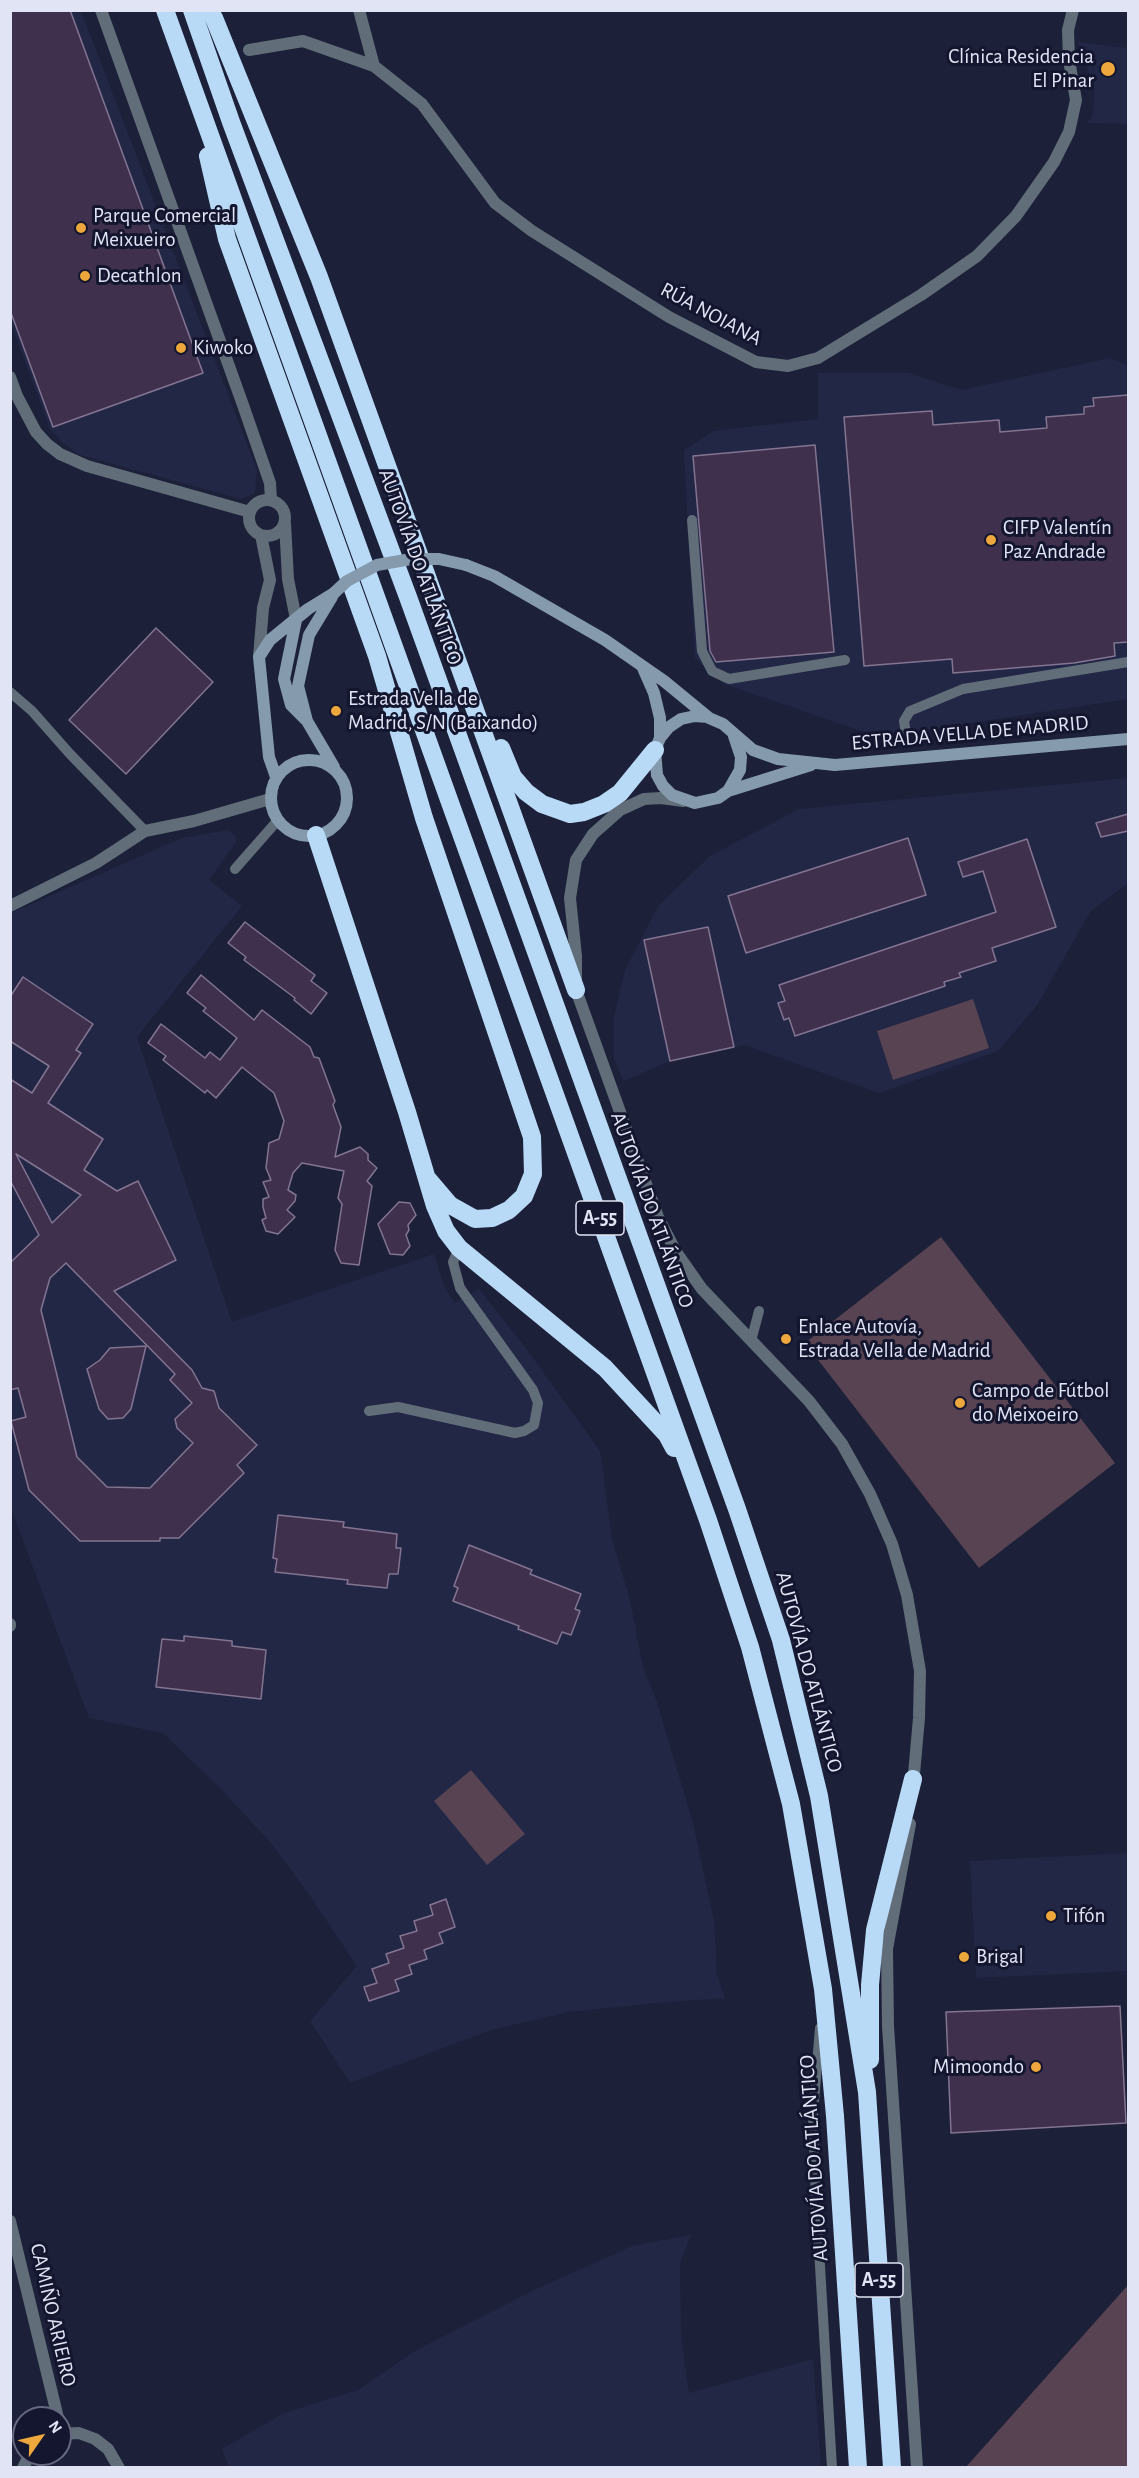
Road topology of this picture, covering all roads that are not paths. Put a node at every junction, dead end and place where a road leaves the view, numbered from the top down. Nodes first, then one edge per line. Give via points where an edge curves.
1 (100, 10) edge
2 (165, 10) edge
3 (192, 10) edge
4 (209, 10) edge
5 (359, 10) edge
6 (1073, 10) edge
7 (249, 50) dead end
8 (374, 66) junction
9 (190, 78) junction
10 (10, 377) edge
11 (271, 500) junction
12 (249, 512) junction
13 (692, 520) dead end
14 (285, 523) junction
15 (261, 535) junction
16 (334, 593) junction
17 (296, 619) junction
18 (259, 657) junction
19 (845, 660) dead end
20 (1128, 662) edge
21 (643, 667) junction
22 (10, 692) edge
23 (471, 698) junction
24 (709, 718) junction
25 (307, 721) junction
26 (906, 734) dead end
27 (733, 735) junction
28 (1128, 739) edge
29 (657, 744) junction
30 (815, 764) junction
31 (336, 770) junction
32 (276, 777) junction
33 (728, 791) junction
34 (270, 799) junction
35 (684, 801) junction
36 (278, 820) junction
37 (145, 831) junction
38 (316, 836) junction
39 (235, 869) dead end
40 (10, 906) edge
41 (576, 990) junction
42 (427, 1178) junction
43 (459, 1248) junction
44 (759, 1311) dead end
45 (751, 1341) junction
46 (369, 1411) dead end
47 (708, 1520) junction
48 (913, 1779) junction
49 (823, 1989) junction
50 (867, 2092) junction
51 (10, 2221) edge
52 (55, 2406) edge
53 (72, 2433) edge
54 (118, 2468) edge
55 (832, 2468) edge
56 (858, 2468) edge
57 (892, 2468) edge
58 (917, 2468) edge

1 - 11 street via 243,405 270,483
2 - 9 highway, AUTOVÍA DO ATLÁNTICO / A-55
3 - 50 highway, AUTOVÍA DO ATLÁNTICO / A-55 via 408,597 781,1640 819,1796
4 - 23 highway via 319,277
5 - 8 street
6 - 8 street, RÚA NOIANA via 1068,30 1076,100 1070,132 1016,216 977,256 921,295 826,354 788,366 756,362 669,317 532,231 495,203 422,104
7 - 8 street, RÚA NOIANA via 303,41
9 - 42 highway via 227,239 377,656 424,818 532,1137 533,1174 524,1196 509,1210 492,1218 475,1219 450,1205
9 - 47 highway, AUTOVÍA DO ATLÁNTICO / A-55
10 - 12 street via 36,432 60,454 87,466
11 - 12 street via 258,502
11 - 14 street via 282,507
12 - 15 street via 254,531
13 - 19 lane via 702,651 712,671 729,679
14 - 15 street via 274,535
14 - 17 street via 288,579
15 - 18 street via 270,580
16 - 17 main road, ESTRADA VELLA DE MADRID
16 - 21 main road, ESTRADA VELLA DE MADRID, bridge via 377,565 411,559 466,565 494,576 605,640
16 - 25 main road, ESTRADA VELLA DE MADRID via 309,635 298,686
17 - 18 main road, ESTRADA VELLA DE MADRID via 270,640
17 - 25 main road, ESTRADA VELLA DE MADRID via 284,679 291,705
18 - 32 main road via 269,757
20 - 26 lane via 963,689 910,711 904,721
21 - 24 main road, ESTRADA VELLA DE MADRID
21 - 29 main road via 658,709
22 - 37 lane
23 - 29 highway via 493,730 513,777 526,792 558,812 584,812 604,804 620,793
23 - 41 highway
24 - 27 main road, ESTRADA VELLA DE MADRID via 723,724
24 - 29 main road via 681,719 669,727
25 - 31 main road, ESTRADA VELLA DE MADRID
27 - 30 main road, ESTRADA VELLA DE MADRID via 753,750 778,759
27 - 33 main road via 741,758 740,770
28 - 30 main road, ESTRADA VELLA DE MADRID
29 - 35 main road via 657,775 672,795
30 - 33 main road, ESTRADA VELLA DE MADRID
31 - 32 main road via 304,759 284,768
31 - 38 main road via 347,791 344,814 337,824
32 - 34 main road
33 - 35 main road, ESTRADA VELLA DE MADRID via 707,802
34 - 36 main road
34 - 37 street
35 - 41 street via 644,799 620,810 593,834 576,860 570,898
36 - 38 main road via 294,833
36 - 39 lane
37 - 40 street via 96,863
38 - 42 highway
41 - 45 street via 658,1217 702,1289
42 - 43 highway via 446,1231
43 - 46 lane via 453,1262 460,1288 533,1390 538,1403 534,1425 514,1433 398,1407
43 - 47 highway via 605,1368 667,1435
44 - 45 lane
45 - 48 street via 809,1401 842,1444 892,1544 907,1595 920,1671
47 - 49 highway, AUTOVÍA DO ATLÁNTICO / A-55 via 750,1647 791,1804
48 - 50 highway via 875,1930
48 - 58 street via 910,1826 887,1949 888,2025
49 - 55 lane via 813,2113
49 - 56 highway, AUTOVÍA DO ATLÁNTICO / A-55
50 - 57 highway, AUTOVÍA DO ATLÁNTICO / A-55
51 - 52 street, CAMIÑO ARIEIRO
53 - 54 street via 95,2439 108,2449

